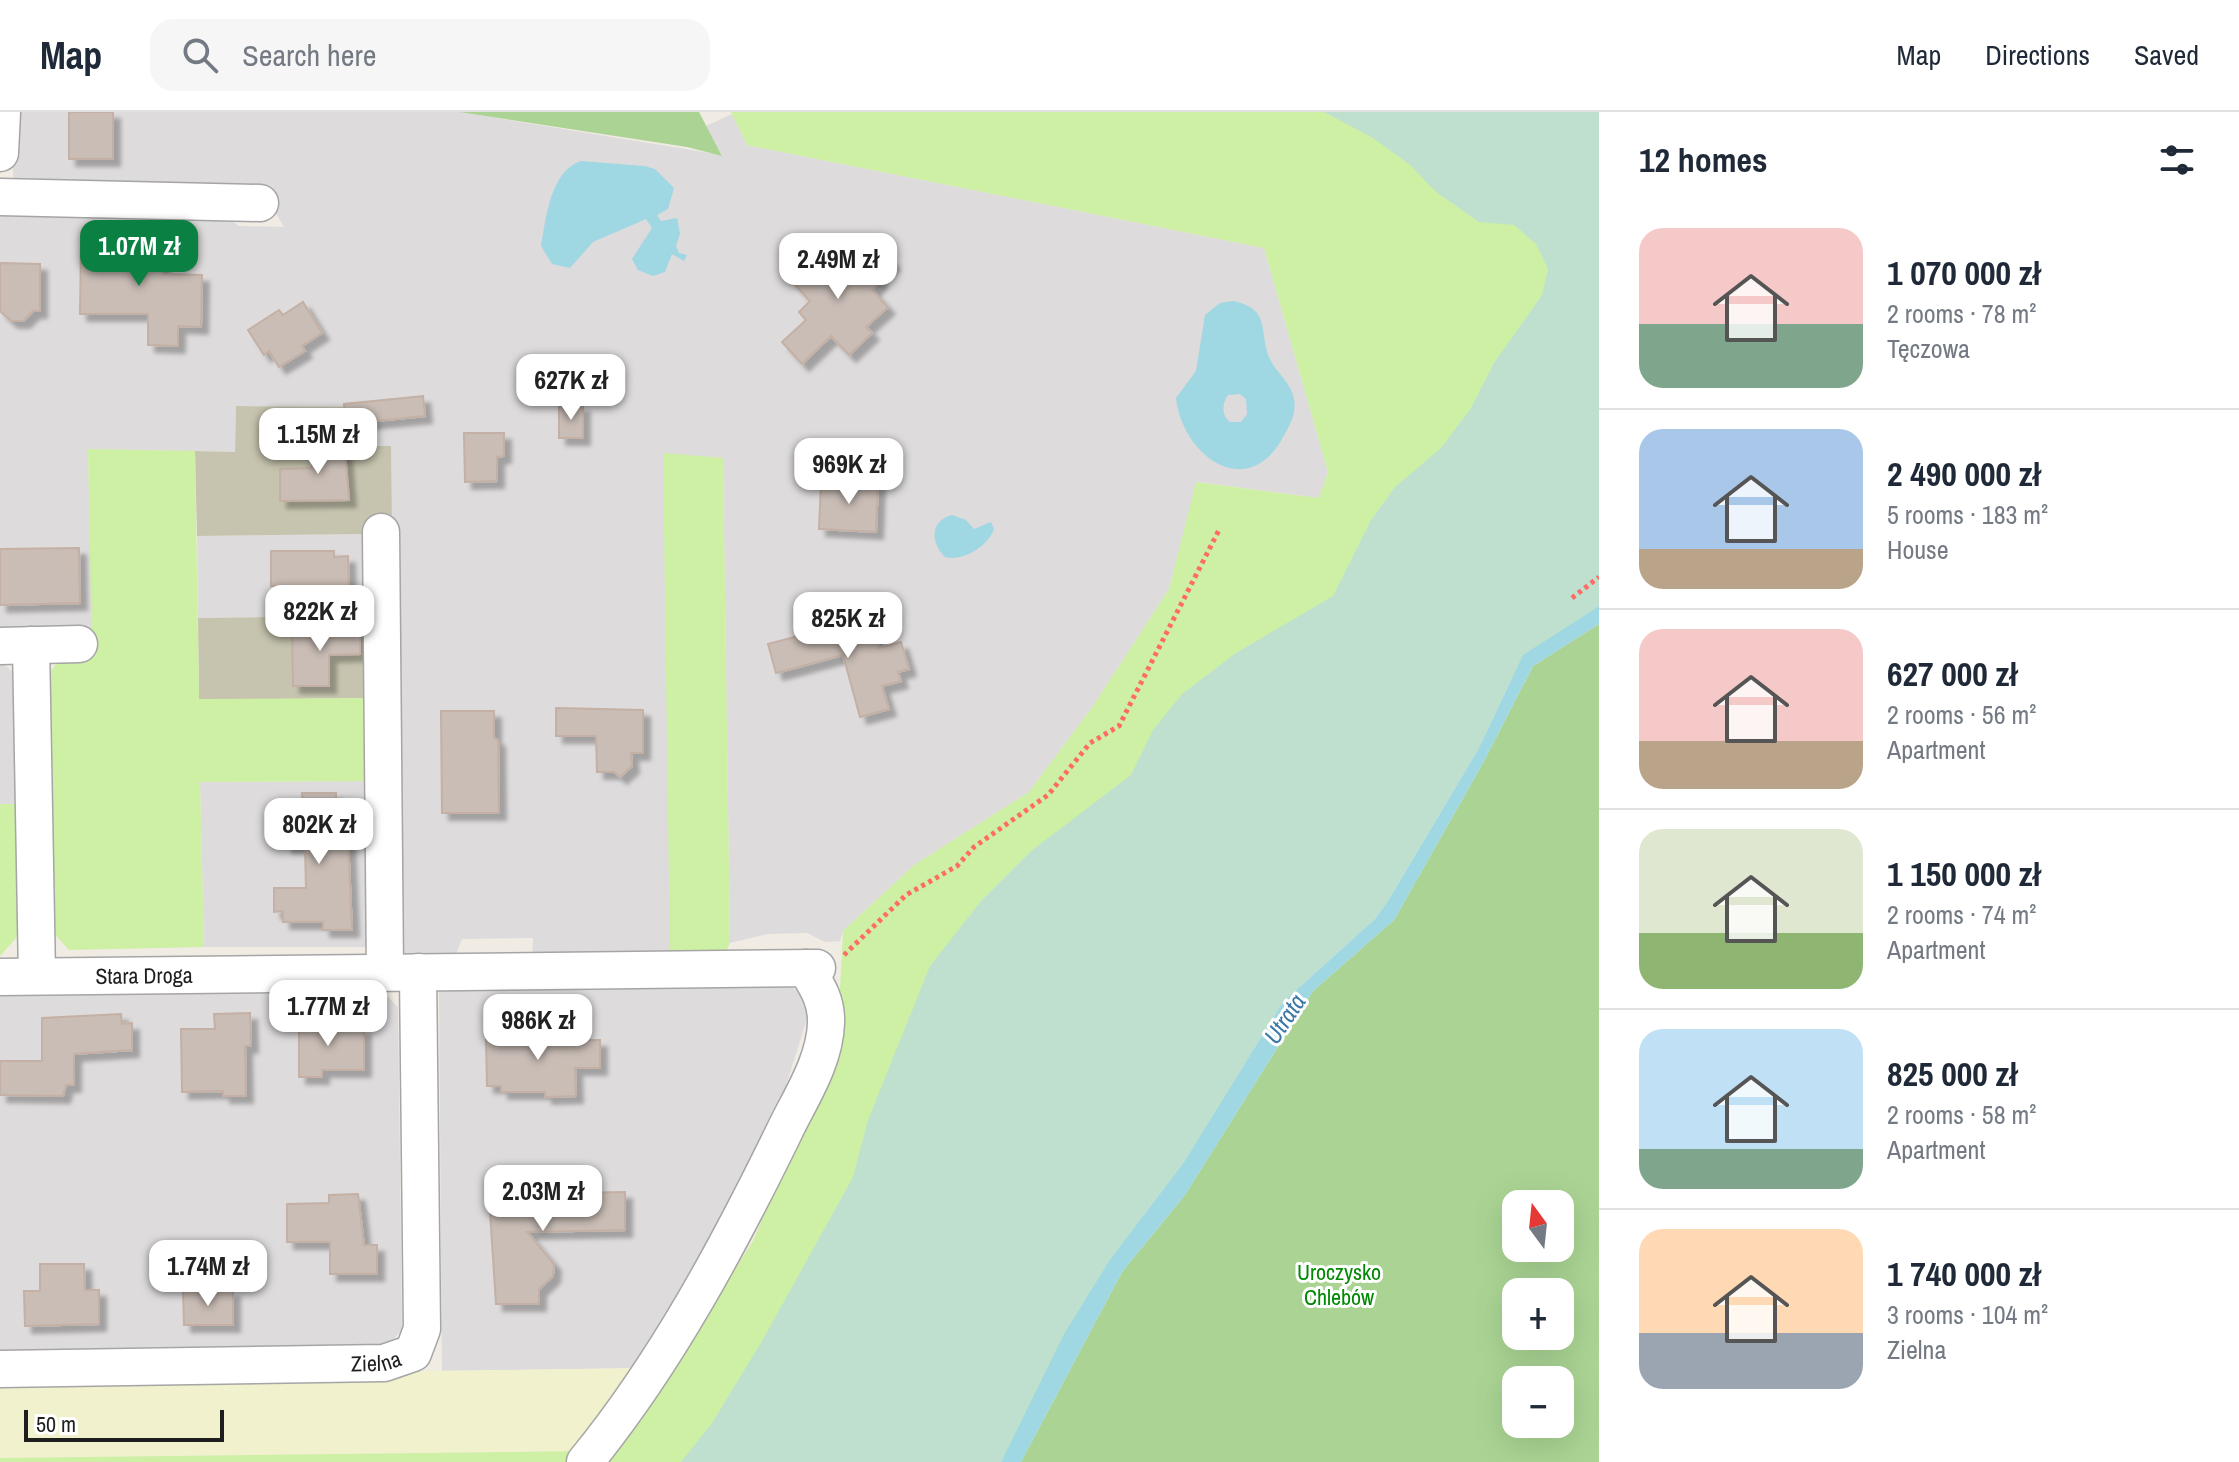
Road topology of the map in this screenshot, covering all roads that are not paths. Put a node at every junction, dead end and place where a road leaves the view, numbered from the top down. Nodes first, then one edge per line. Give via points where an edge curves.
1 (2, 112) edge
2 (0, 153) edge
3 (0, 197) edge
4 (260, 203) dead end
5 (381, 532) dead end
6 (79, 644) dead end
7 (16, 645) edge
8 (401, 972) junction
9 (37, 976) junction
10 (0, 977) edge
11 (0, 1369) edge
12 (585, 1462) edge

1 - 2 street
3 - 4 street
5 - 8 street
6 - 7 street
7 - 9 street
8 - 9 street, Stara Droga
8 - 11 street, Zielna via 422,1329 413,1353 384,1363
8 - 12 street, Stara Droga via 812,972 824,1000 820,1055 719,1256 630,1403
9 - 10 street, Stara Droga

